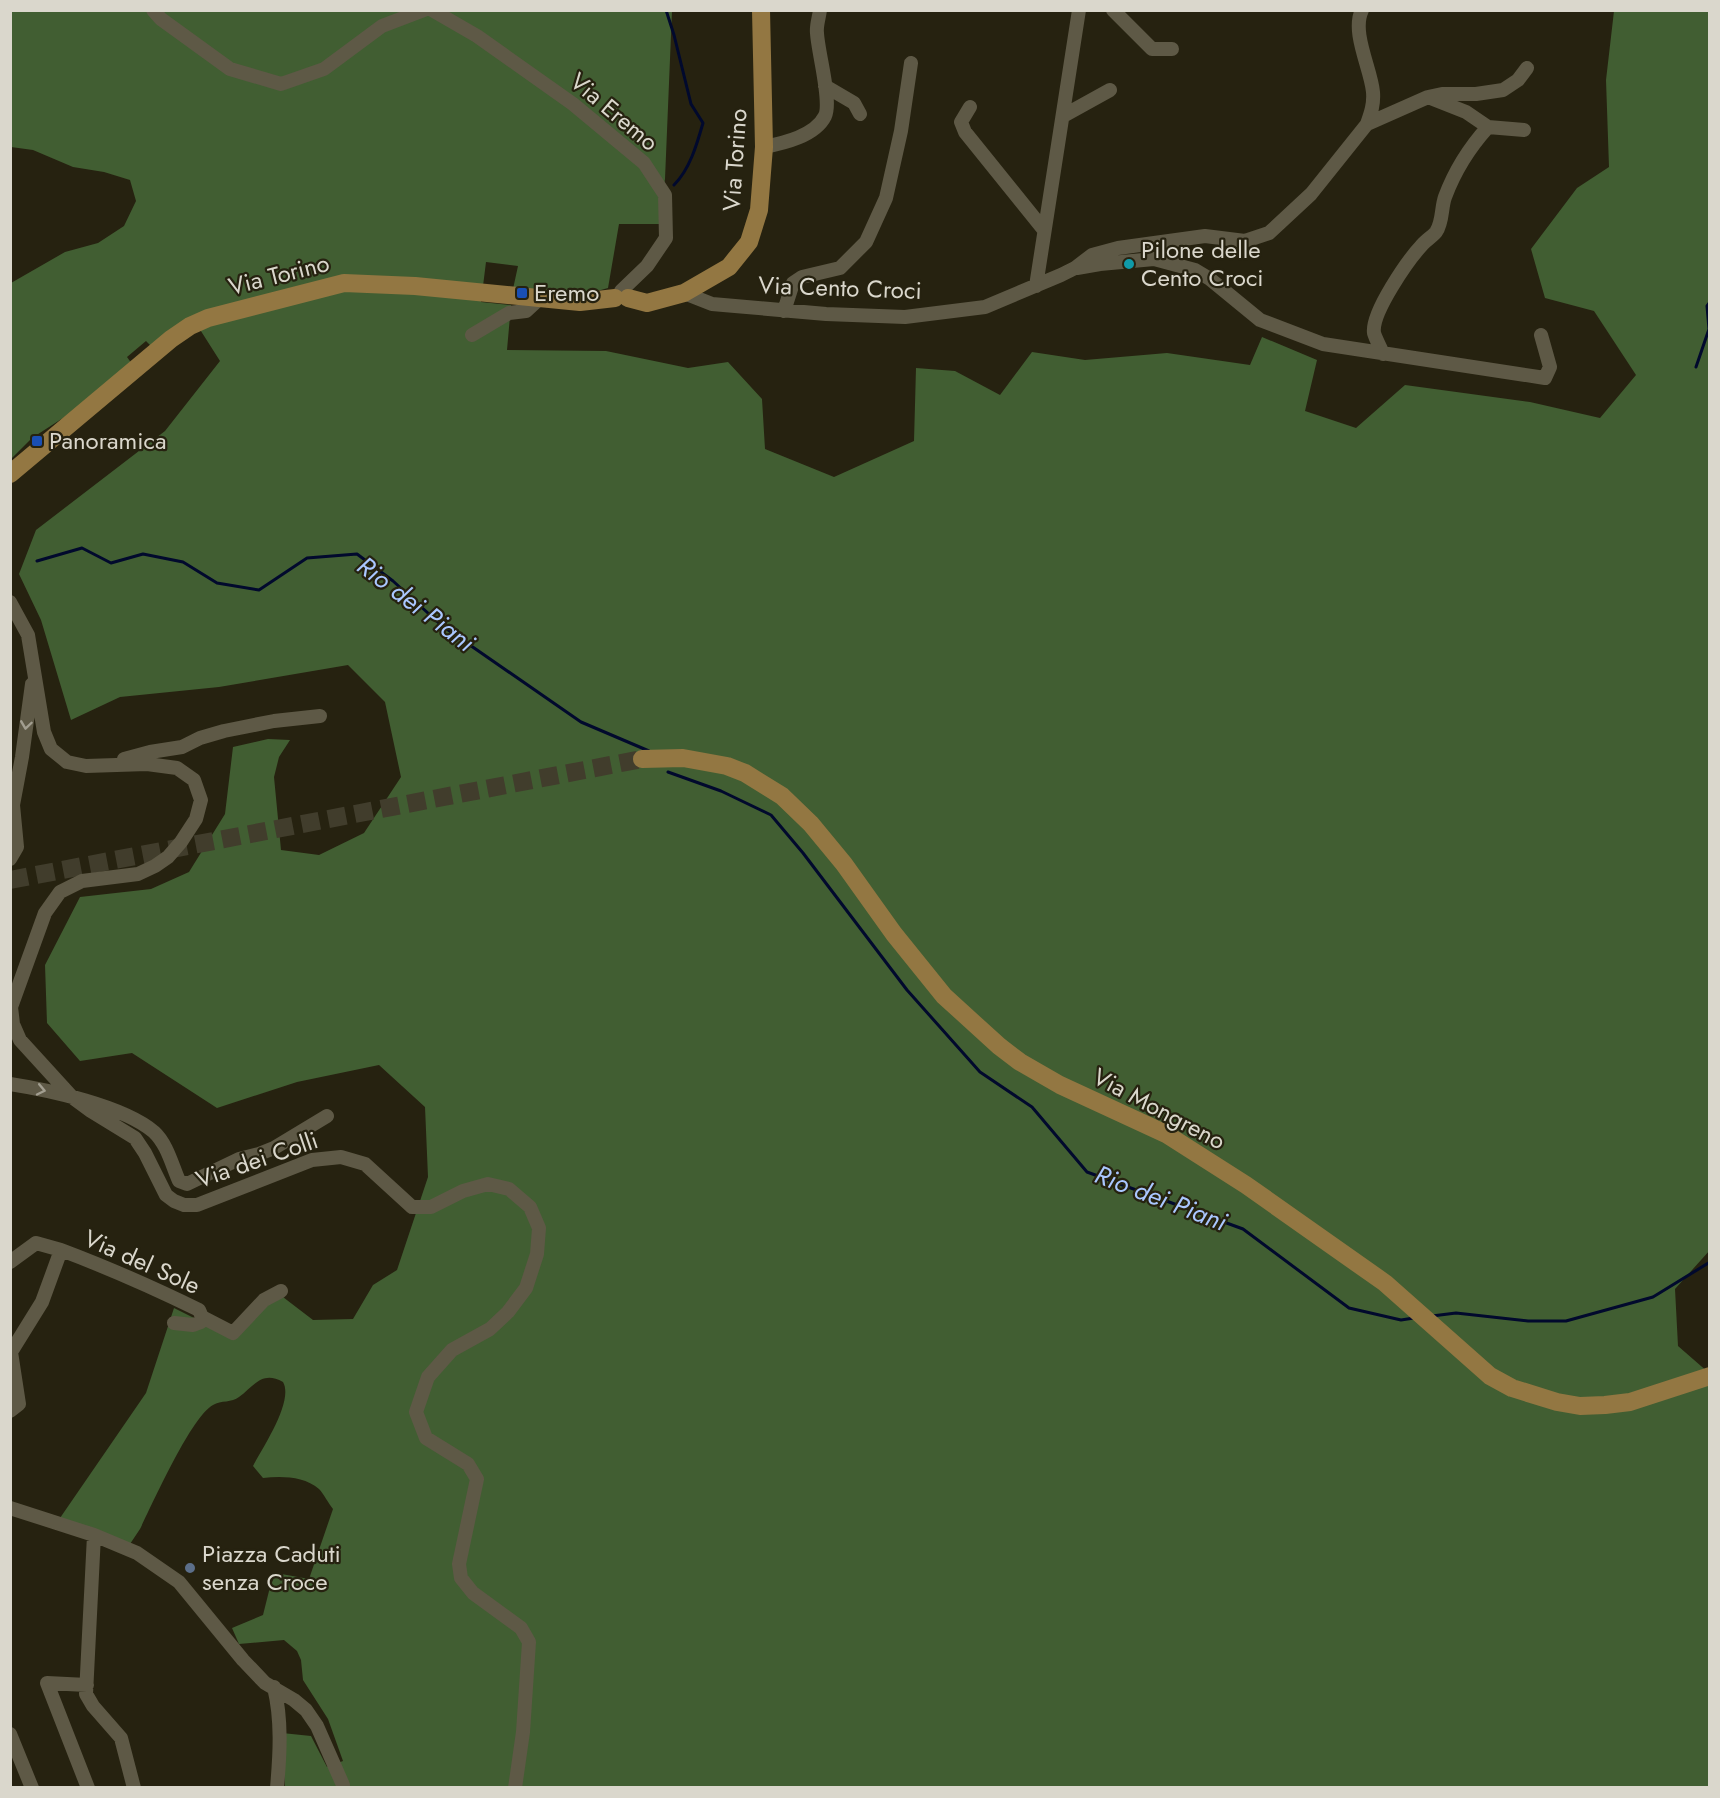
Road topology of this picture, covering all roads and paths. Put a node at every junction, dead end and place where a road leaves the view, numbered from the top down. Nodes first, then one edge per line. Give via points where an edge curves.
1 (153, 10) edge
2 (424, 10) edge
3 (432, 10) edge
4 (761, 10) edge
5 (820, 10) edge
6 (1079, 10) edge
7 (1113, 10) edge
8 (1362, 10) edge
9 (1172, 49) dead end
10 (911, 63) dead end
11 (1527, 68) dead end
12 (825, 86) junction
13 (1110, 90) dead end
14 (1428, 97) junction
15 (970, 107) dead end
16 (860, 114) dead end
17 (1063, 116) junction
18 (1367, 124) junction
19 (1488, 127) junction
20 (1524, 130) dead end
21 (765, 147) junction
22 (1044, 230) junction
23 (1075, 268) junction
24 (1036, 286) junction
25 (684, 293) junction
26 (621, 296) junction
27 (539, 299) junction
28 (784, 311) junction
29 (472, 335) dead end
30 (1541, 335) dead end
31 (1383, 354) junction
32 (10, 474) edge
33 (10, 602) edge
34 (34, 667) junction
35 (320, 716) dead end
36 (642, 759) tunnel mouth
37 (116, 764) junction
38 (12, 790) edge
39 (10, 859) edge
40 (10, 1084) edge
41 (72, 1097) junction
42 (327, 1116) dead end
43 (61, 1251) junction
44 (10, 1262) edge
45 (281, 1292) dead end
46 (202, 1317) junction
47 (174, 1323) dead end
48 (1710, 1376) edge
49 (10, 1411) edge
50 (11, 1509) edge
51 (94, 1535) junction
52 (87, 1685) junction
53 (274, 1687) junction
54 (10, 1734) edge
55 (343, 1785) dead end
56 (32, 1788) edge
57 (88, 1788) edge
58 (134, 1788) edge
59 (277, 1788) edge
60 (515, 1788) edge

1 - 2 street via 230,69 280,84 324,69 382,26
3 - 26 street, Via Eremo via 477,36 573,104 644,163 665,195 666,238
4 - 21 main road, Via Torino
5 - 12 street via 817,30
6 - 17 street
7 - 9 street via 1152,49
8 - 18 street via 1358,18 1360,38 1373,92
10 - 28 street via 886,198 871,233 840,268 793,283
11 - 14 street, Via Cento Croci via 1503,90
12 - 16 street via 854,103
12 - 21 street via 825,115 820,123 788,142
13 - 17 street
14 - 18 street, Via Cento Croci
14 - 19 street via 1466,112
15 - 22 street via 961,122 965,132
17 - 22 street
18 - 23 street, Via Cento Croci via 1311,194 1269,233 1245,241 1205,236 1118,248 1092,255
19 - 20 street
19 - 31 street via 1456,168 1435,233 1415,253 1388,293 1374,332
21 - 25 main road, Via Torino via 759,210 749,242 729,267
22 - 24 street
23 - 24 street, Via Cento Croci
23 - 31 street via 1154,259 1195,270 1260,320 1323,344
24 - 28 street, Via Cento Croci via 985,307 915,316 885,318
25 - 26 main road, Via Torino via 648,303
25 - 28 street, Via Cento Croci via 712,304
26 - 27 main road, Via Torino via 579,302
27 - 29 street via 526,311 509,313
27 - 32 main road, Via Torino via 344,283 208,318 171,339
30 - 31 street via 1550,367 1545,378
33 - 34 street, Via dei Colli via 28,635
34 - 37 street, Via dei Colli via 44,732 51,749 67,762 86,766
34 -> 38 street via 22,757
35 - 37 street via 224,731 182,747 150,752
36 - 48 main road, Via Mongreno via 683,758 727,766 782,796 844,864 944,996 999,1046 1039,1074 1157,1130 1246,1185 1385,1283 1490,1376 1512,1388 1580,1406 1630,1402
37 - 41 street, Via dei Colli via 177,768 194,780 201,800 196,819 168,857 138,874 82,881 60,892 45,914 11,1007 13,1024 20,1040
38 - 39 street via 17,847
40 -> 41 street
41 - 42 street via 104,1106 154,1132 179,1181 187,1184 239,1159 274,1148
41 - 60 street, Via dei Colli via 135,1138 166,1195 183,1205 215,1199 312,1161 341,1157 365,1164 412,1207 431,1207 488,1184 509,1189 531,1207 539,1228 537,1254 526,1288 490,1329 452,1350 428,1377 416,1412 426,1438 468,1464 477,1479 459,1564 460,1578 473,1593 521,1628 529,1642
43 - 44 street, Via del Sole via 36,1243
43 - 46 street, Via del Sole via 156,1289 199,1311
43 - 49 street via 42,1302 11,1352 19,1404
45 - 46 street, Via del Sole via 264,1300 233,1332
46 - 47 street, Via del Sole via 201,1322 193,1324
50 - 51 street
51 - 52 street
51 - 53 street via 137,1553 179,1582 243,1660
52 - 57 street via 47,1683
52 - 58 street via 88,1701 121,1738
53 - 55 street via 306,1710
53 - 59 street via 279,1720
54 - 56 street

